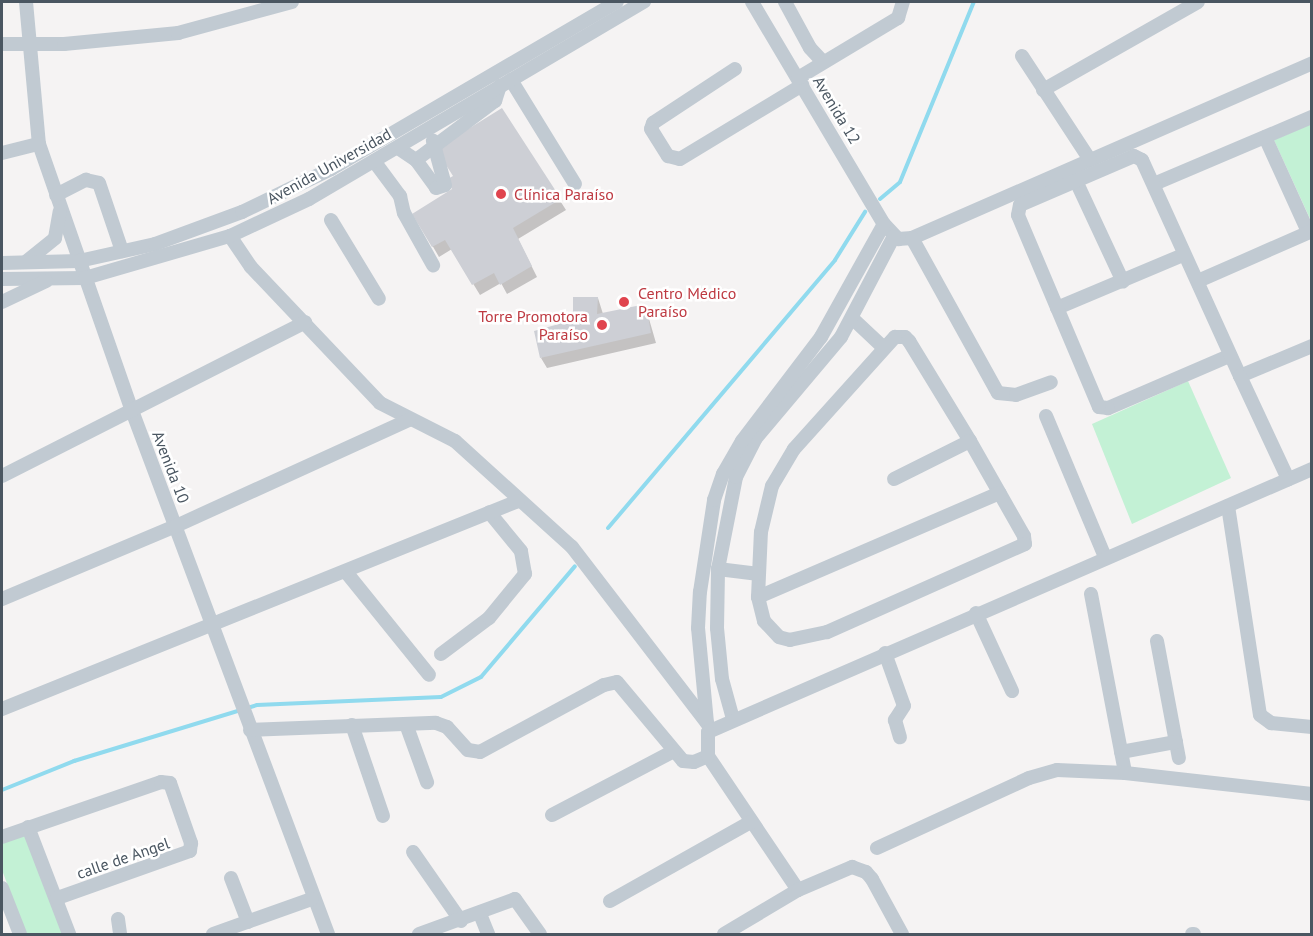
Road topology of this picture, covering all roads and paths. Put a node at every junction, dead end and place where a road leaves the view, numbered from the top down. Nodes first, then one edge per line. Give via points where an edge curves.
1 (26, 2) edge
2 (292, 2) edge
3 (617, 2) edge
4 (644, 2) edge
5 (752, 2) edge
6 (785, 2) edge
7 (903, 2) edge
8 (1198, 2) edge
9 (2, 44) edge
10 (30, 45) junction
11 (1022, 56) dead end
12 (824, 62) junction
13 (1311, 63) edge
14 (735, 69) dead end
15 (800, 82) junction
16 (506, 83) junction
17 (1043, 90) junction
18 (1311, 117) edge
19 (431, 128) junction
20 (1265, 137) junction
21 (39, 144) junction
22 (398, 148) junction
23 (432, 149) junction
24 (2, 153) edge
25 (416, 160) junction
26 (1090, 160) junction
27 (374, 161) junction
28 (1076, 181) junction
29 (575, 184) dead end
30 (1154, 184) junction
31 (58, 200) junction
32 (331, 220) dead end
33 (884, 224) junction
34 (1310, 231) edge
35 (230, 236) junction
36 (894, 236) junction
37 (912, 238) junction
38 (122, 251) junction
39 (1183, 255) junction
40 (79, 261) junction
41 (2, 263) edge
42 (22, 263) junction
43 (433, 265) dead end
44 (85, 278) junction
45 (2, 279) edge
46 (47, 280) junction
47 (1198, 281) junction
48 (1123, 282) junction
49 (379, 299) dead end
50 (2, 302) edge
51 (1057, 308) junction
52 (852, 318) junction
53 (305, 322) junction
54 (1311, 346) edge
55 (884, 348) junction
56 (1229, 356) junction
57 (1240, 376) junction
58 (1051, 382) dead end
59 (131, 408) junction
60 (1046, 416) dead end
61 (410, 420) junction
62 (970, 441) junction
63 (1311, 469) edge
64 (2, 476) edge
65 (894, 479) dead end
66 (1288, 479) junction
67 (1000, 493) junction
68 (518, 501) junction
69 (1228, 506) junction
70 (489, 512) junction
71 (176, 526) junction
72 (1104, 557) junction
73 (718, 569) junction
74 (346, 572) junction
75 (757, 574) junction
76 (1091, 594) dead end
77 (758, 597) junction
78 (2, 599) edge
79 (976, 614) junction
80 (211, 623) junction
81 (1157, 641) dead end
82 (885, 653) junction
83 (441, 654) dead end
84 (429, 675) dead end
85 (1012, 691) dead end
86 (2, 709) edge
87 (733, 719) junction
88 (406, 724) junction
89 (352, 726) junction
90 (708, 727) junction
91 (1311, 727) edge
92 (250, 730) junction
93 (900, 737) dead end
94 (1176, 742) junction
95 (672, 752) junction
96 (1121, 752) junction
97 (708, 756) junction
98 (1179, 758) dead end
99 (1125, 773) junction
100 (427, 782) dead end
101 (1311, 794) edge
102 (552, 815) dead end
103 (383, 816) dead end
104 (751, 822) junction
105 (28, 827) junction
106 (2, 837) edge
107 (877, 848) dead end
108 (413, 852) dead end
109 (231, 878) dead end
110 (2, 888) edge
111 (798, 890) junction
112 (57, 898) junction
113 (312, 899) junction
114 (610, 901) dead end
115 (480, 914) junction
116 (118, 919) dead end
117 (461, 921) junction
118 (248, 922) junction
119 (325, 932) edge
120 (20, 934) edge
121 (69, 934) edge
122 (120, 934) edge
123 (213, 934) edge
124 (419, 934) edge
125 (488, 934) edge
126 (540, 934) edge
127 (724, 934) edge
128 (902, 934) edge

1 - 10 street, Avenida 10
2 - 10 street via 178,33
3 - 38 street, Avenida Universidad via 331,169 242,212 155,244
4 - 16 street, Avenida Universidad
5 - 15 street, Avenida 12
6 - 12 street via 810,48
7 - 12 street via 898,18
8 - 17 street
9 - 10 street
10 - 21 street, Avenida 10
11 - 17 street
12 - 15 street
13 - 26 street
14 - 15 street via 653,123 651,129 668,156 680,159
15 - 33 street, Avenida 12
16 - 19 street, Avenida Universidad
16 - 23 street via 495,101
16 - 29 street
17 - 26 street
18 - 20 street
19 - 22 street, Avenida Universidad
19 - 23 street
20 - 30 street
20 - 34 street
21 - 24 street
21 - 31 street, Avenida 10
22 - 25 street
22 - 27 street, Avenida Universidad
23 - 25 street
23 - 25 street via 444,178 441,188 436,188
26 - 37 street
27 - 35 street, Avenida Universidad via 309,199
27 - 43 street via 400,196 404,213
28 - 30 street via 1134,156 1142,160
28 - 48 street
28 - 51 street via 1029,199 1020,205 1018,214
30 - 39 street
31 - 38 street via 86,180 99,183
31 - 40 street, Avenida 10
31 - 42 street via 55,238 39,255
32 - 49 street
33 - 36 street, Avenida 12
33 - 90 street via 821,337 742,441 723,474 714,500 700,592 698,628
34 - 47 street
35 - 44 street, Avenida Universidad
35 - 53 street via 250,267
36 - 37 street
36 - 52 street
37 - 58 street via 998,393 1016,395
38 - 40 street, Avenida Universidad
39 - 47 street
39 - 48 street
40 - 42 street, Avenida Universidad
40 - 44 street, Avenida 10
41 - 42 street, Avenida Universidad
44 - 46 street, Avenida Universidad
44 - 59 street, Avenida 10
45 - 46 street, Avenida Universidad
46 - 50 street
47 - 56 street
48 - 51 street
51 - 56 street via 1096,404 1103,408
52 - 55 street
52 - 73 street via 830,352 744,457 727,511
53 - 59 street
53 - 61 street via 380,403
54 - 57 street
55 - 62 street via 895,337 905,337
55 - 75 street via 782,467 766,505
56 - 57 street
57 - 66 street
59 - 64 street
59 - 71 street, Avenida 10
60 - 72 street
61 - 68 street via 455,441
61 - 71 street
62 - 65 street
62 - 67 street
63 - 66 street
66 - 69 street
67 - 77 street
67 - 77 street via 1024,536 1022,547 838,627 806,638 779,637 764,621
68 - 70 street
68 - 90 street via 572,547
69 - 72 street
69 - 91 street via 1260,715 1271,723
70 - 74 street
70 - 83 street via 522,551 525,574 489,618
71 - 78 street
71 - 80 street, Avenida 10
72 - 79 street
73 - 75 street
73 - 87 street via 718,657
74 - 80 street
74 - 84 street
75 - 77 street
76 - 96 street
79 - 82 street
79 - 85 street
80 - 86 street
80 - 92 street, Avenida 10
81 - 94 street
82 - 87 street
82 - 93 street via 904,706 895,720
87 - 90 street
88 - 89 street
88 - 95 street via 443,724 468,750 480,752 604,685 617,682
88 - 100 street
89 - 92 street
89 - 103 street
90 - 97 street
92 - 113 street, Avenida 10
94 - 96 street
94 - 98 street
95 - 97 street via 688,763
95 - 102 street
96 - 99 street
97 - 104 street
99 - 101 street
99 - 107 street via 1073,769 1046,772
104 - 111 street
104 - 114 street
105 - 106 street
105 - 112 street
105 - 112 street, calle de Angel via 166,782 172,788 191,843 186,854
108 - 117 street
109 - 118 street
110 - 120 street
111 - 127 street
111 - 128 street via 852,867 866,872
112 - 121 street
113 - 118 street
113 - 119 street, Avenida 10
115 - 117 street
115 - 125 street
115 - 126 street via 515,899
116 - 122 street
117 - 124 street
118 - 123 street

